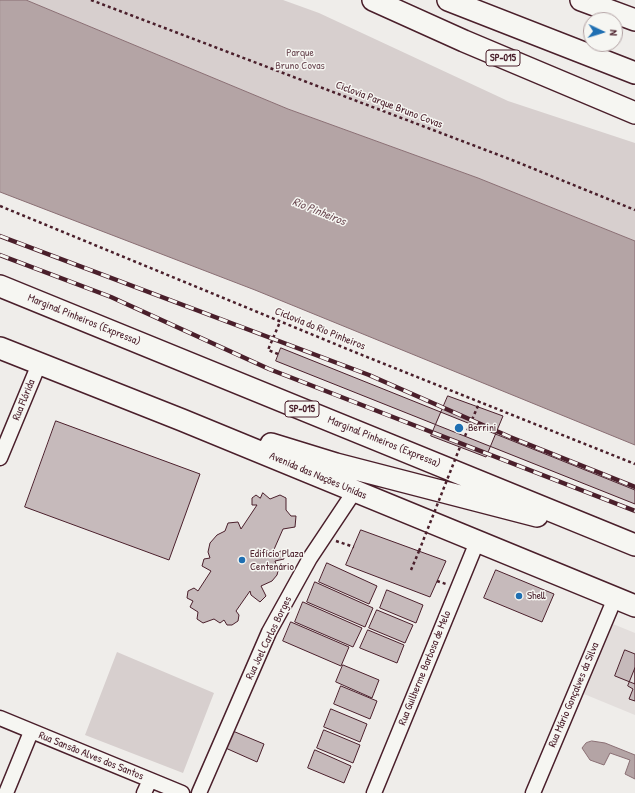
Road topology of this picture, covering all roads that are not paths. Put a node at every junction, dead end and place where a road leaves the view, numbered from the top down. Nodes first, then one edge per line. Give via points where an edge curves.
1 (373, 0) edge
2 (448, 0) edge
3 (581, 0) edge
4 (635, 20) edge
5 (635, 73) edge
6 (635, 113) edge
7 (0, 286) edge
8 (0, 348) edge
9 (39, 364) junction
10 (182, 420) junction
11 (0, 458) edge
12 (354, 492) junction
13 (604, 533) junction
14 (477, 542) junction
15 (635, 545) edge
16 (615, 598) junction
17 (635, 606) edge
18 (0, 718) edge
19 (31, 732) junction
20 (150, 780) junction
21 (6, 793) edge
22 (144, 793) edge
23 (182, 793) edge
24 (199, 793) edge
25 (374, 793) edge
26 (534, 793) edge

1 - 6 highway, SP-015
2 - 5 highway
3 - 4 highway
7 - 13 highway, Marginal Pinheiros (Expressa) / SP-015
8 - 9 highway, Avenida das Nações Unidas
9 - 10 highway, Avenida das Nações Unidas
9 - 11 street, Rua Flórida
10 - 12 highway, Avenida das Nações Unidas
10 - 13 highway via 236,432 359,470
12 - 14 highway, Avenida das Nações Unidas
12 - 24 street, Rua Joel Carlos Borges via 310,558 269,632
13 - 15 highway, Marginal Pinheiros (Expressa) / SP-015
14 - 16 highway, Avenida das Nações Unidas
14 - 25 street, Rua Guilherme Barbosa de Melo
16 - 17 highway, Avenida das Nações Unidas
16 - 26 street, Rua Mário Gonçalves da Silva
18 - 19 street, Rua Sansão Alves dos Santos
19 - 20 street, Rua Sansão Alves dos Santos
19 - 21 street
20 - 22 street
20 - 23 street, Rua Sansão Alves dos Santos

